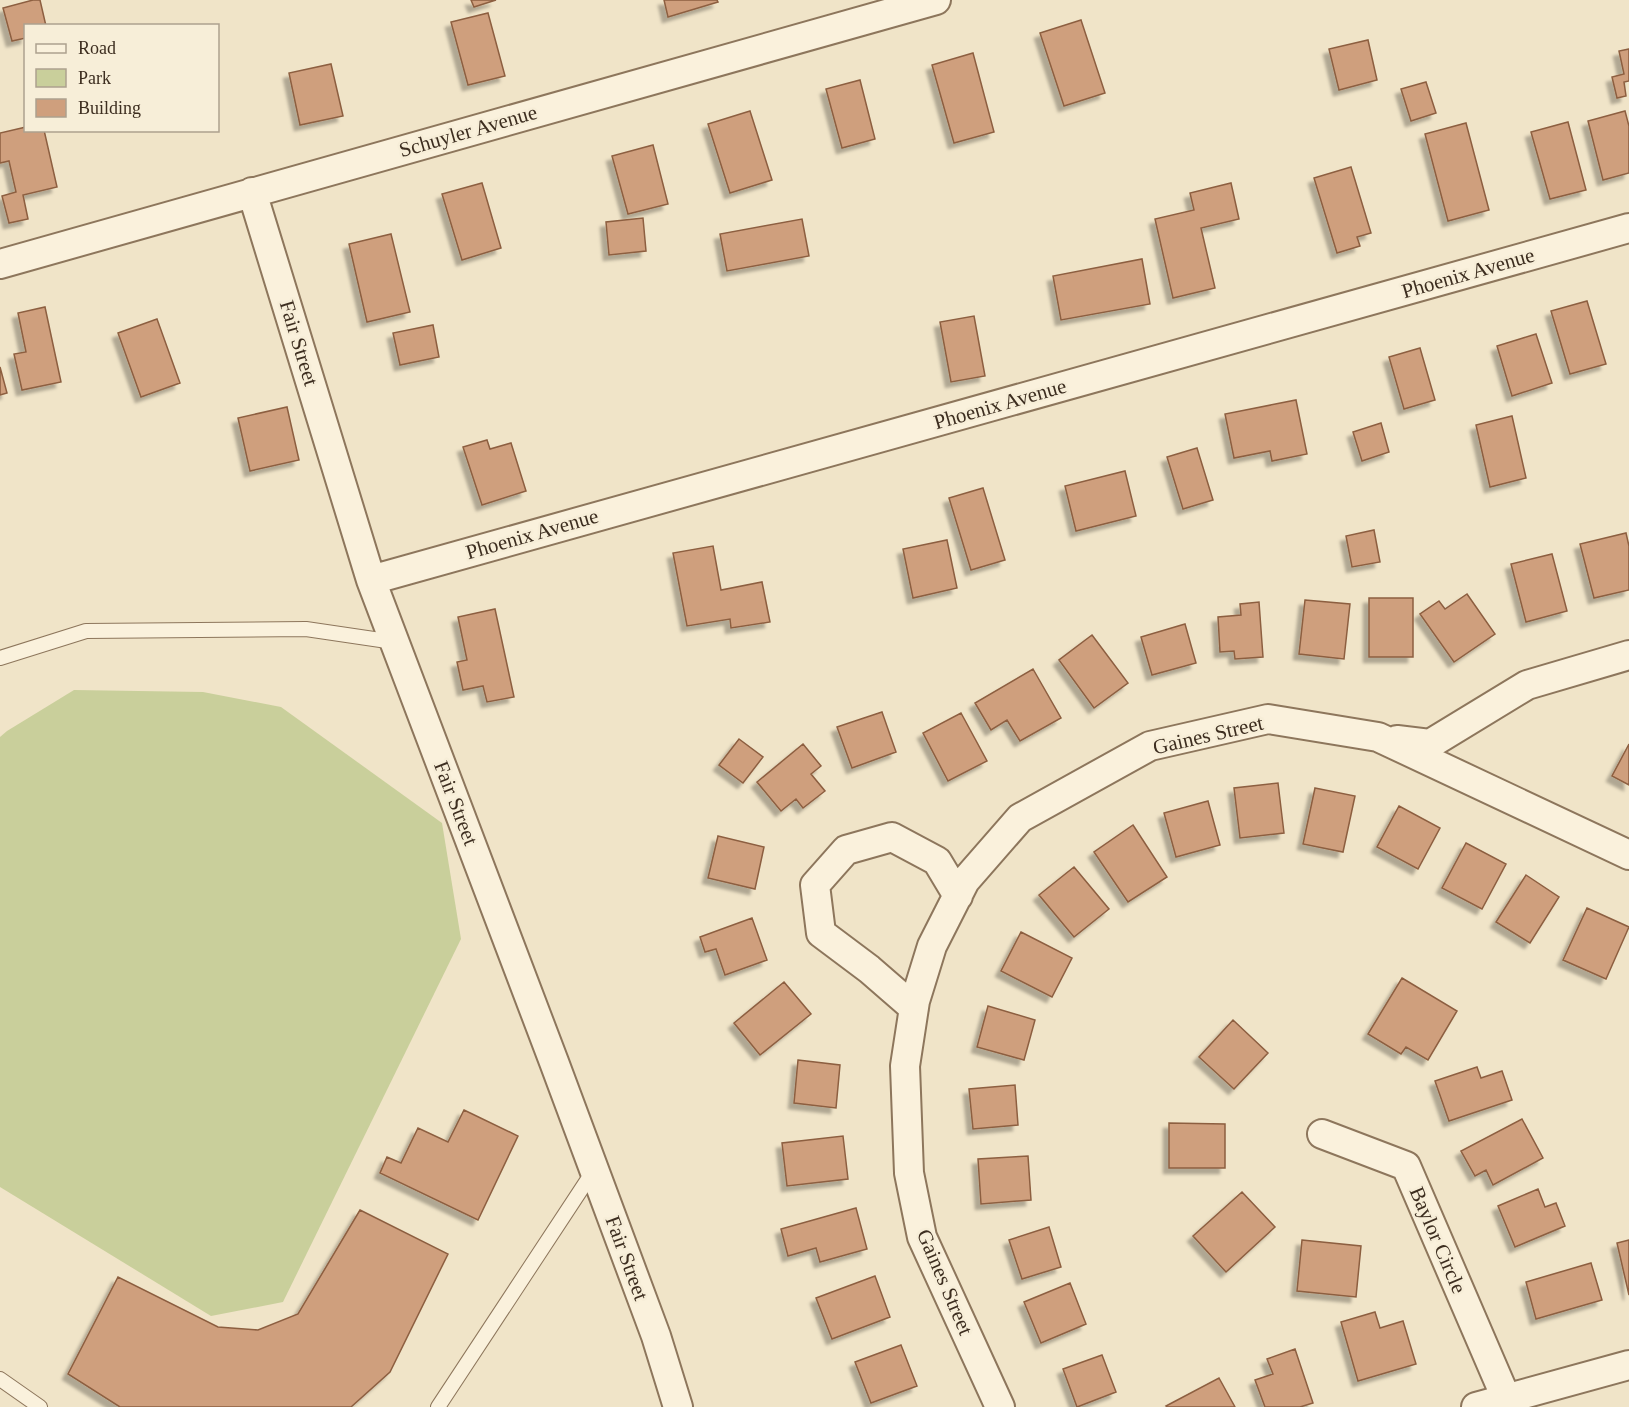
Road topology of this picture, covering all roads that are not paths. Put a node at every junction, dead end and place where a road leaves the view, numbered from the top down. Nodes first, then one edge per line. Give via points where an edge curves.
1 (936, 0) edge
2 (252, 192) junction
3 (1629, 228) edge
4 (0, 264) edge
5 (371, 580) junction
6 (394, 642) junction
7 (1629, 655) edge
8 (0, 658) edge
9 (1378, 737) junction
10 (1629, 855) edge
11 (958, 896) junction
12 (914, 1008) junction
13 (1322, 1134) dead end
14 (594, 1170) junction
15 (1629, 1365) edge
16 (0, 1379) edge
17 (1506, 1398) junction
18 (40, 1407) edge
19 (438, 1407) edge
20 (678, 1407) edge
21 (1000, 1407) edge
22 (1476, 1407) edge

1 - 2 street, Schuyler Avenue
2 - 4 street, Schuyler Avenue
2 - 5 street, Fair Street
3 - 5 street, Phoenix Avenue
5 - 6 street, Fair Street
6 - 8 lane via 306,629 86,631
6 - 14 street, Fair Street
7 - 9 street via 1527,685 1430,744
9 - 10 street, Gaines Street
9 - 11 street, Gaines Street via 1268,719 1150,746 1020,818 966,881
11 - 12 street, Gaines Street via 932,946
11 - 12 street via 938,861 892,837 846,850 815,885 821,933
12 - 21 street, Gaines Street via 905,1066 909,1173 922,1237
13 - 17 street, Baylor Circle via 1406,1166
14 - 19 lane
14 - 20 street, Fair Street
15 - 17 street
16 - 18 lane
17 - 22 street

